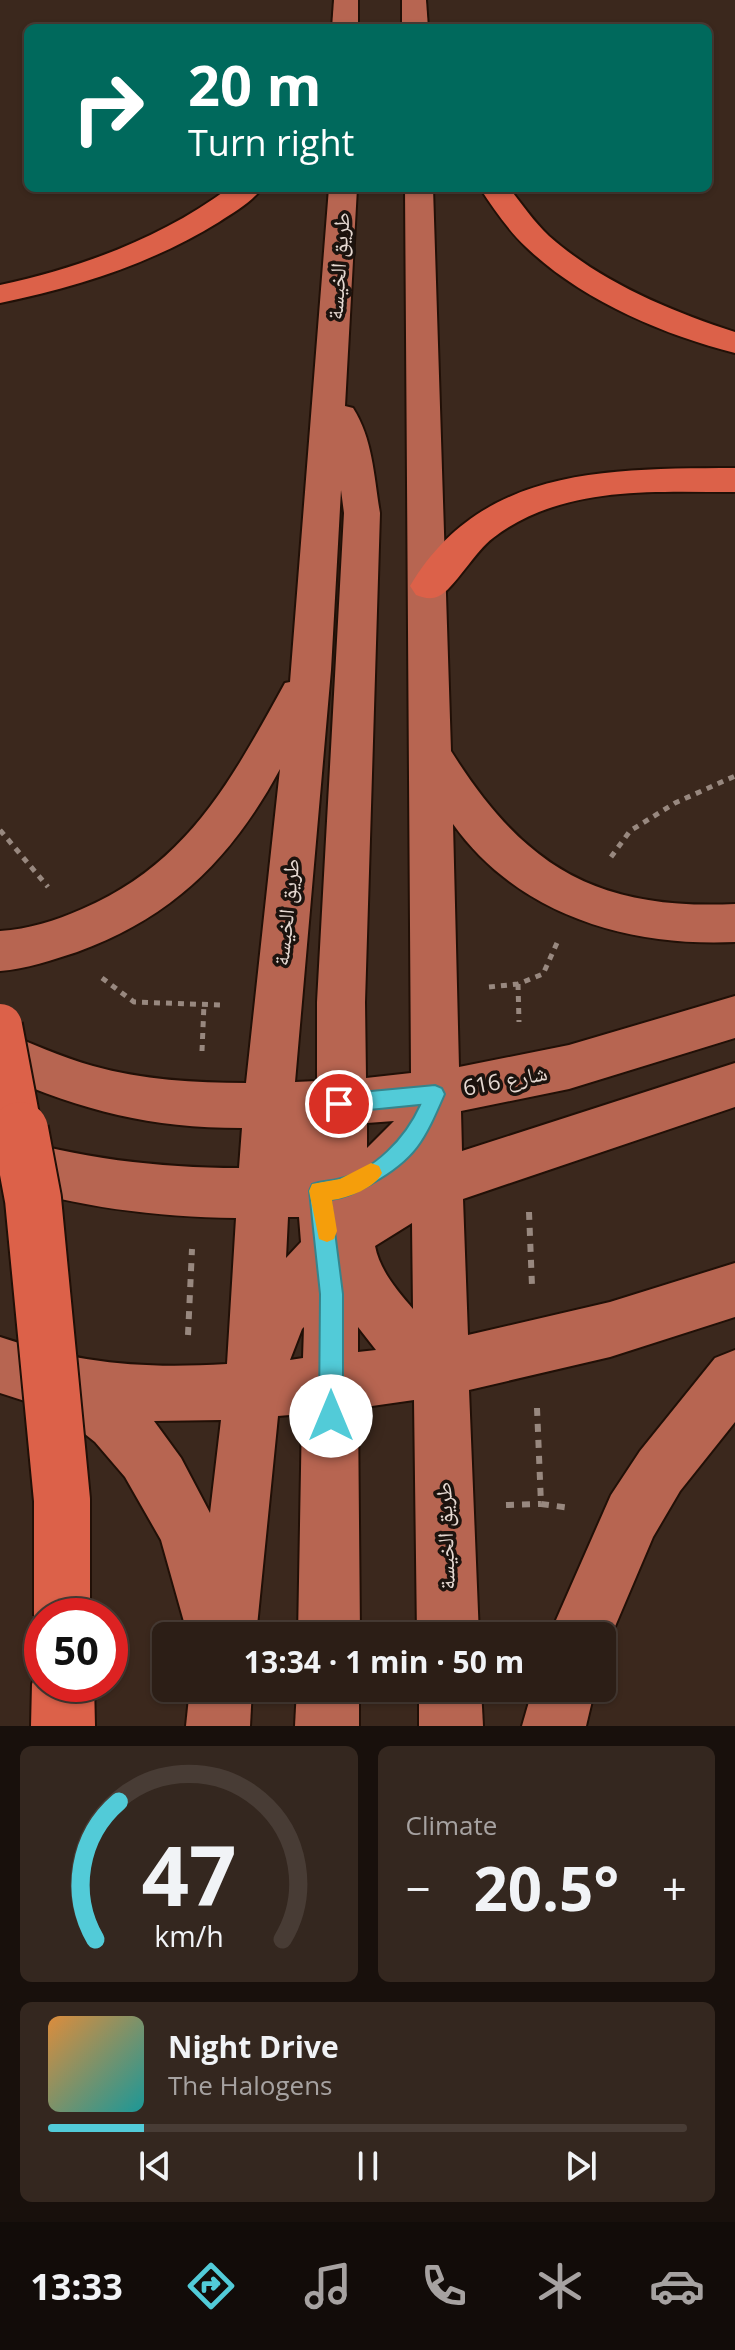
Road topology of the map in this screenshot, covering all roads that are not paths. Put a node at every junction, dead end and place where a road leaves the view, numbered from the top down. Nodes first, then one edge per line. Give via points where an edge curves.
1 (346, 0) edge
2 (414, 0) edge
3 (345, 24) edge
4 (415, 24) edge
5 (242, 192) edge
6 (343, 192) edge
7 (419, 192) edge
8 (497, 192) edge
9 (0, 294) edge
10 (735, 343) edge
11 (331, 389) junction
12 (735, 480) edge
13 (429, 586) junction
14 (311, 670) junction
15 (430, 753) junction
16 (735, 923) edge
17 (0, 951) edge
18 (735, 1017) edge
19 (0, 1026) edge
20 (0, 1053) edge
21 (735, 1085) edge
22 (435, 1094) junction
23 (339, 1104) junction
24 (268, 1105) junction
25 (0, 1159) edge
26 (437, 1183) junction
27 (264, 1193) junction
28 (334, 1216) junction
29 (735, 1290) edge
30 (0, 1365) edge
31 (439, 1366) junction
32 (735, 1378) edge
33 (331, 1384) junction
34 (65, 1385) junction
35 (253, 1391) junction
36 (62, 1598) edge
37 (213, 1622) edge
38 (227, 1622) edge
39 (329, 1622) edge
40 (448, 1622) edge
41 (586, 1622) edge
42 (63, 1702) edge
43 (220, 1702) edge
44 (328, 1702) edge
45 (450, 1702) edge
46 (560, 1702) edge
47 (63, 1726) edge
48 (218, 1726) edge
49 (327, 1726) edge
50 (451, 1726) edge
51 (554, 1726) edge

1 - 3 main road
2 - 4 main road
5 - 9 highway via 158,243 67,277
6 - 11 main road, طريق الخيسة
7 - 13 main road, طريق الخيسة
8 - 10 highway via 538,241 580,272 655,314
11 - 14 main road, طريق الخيسة
11 - 23 main road via 352,445 362,513
12 - 13 highway via 603,484 530,499 478,530
13 - 15 main road, طريق الخيسة
14 - 17 main road via 264,764 199,854 174,878 120,916 43,944
14 - 24 main road, طريق الخيسة
15 - 16 main road via 476,823 554,889 630,919 690,926
15 - 22 main road, طريق الخيسة
18 - 22 main road, شارع 616 via 546,1073
19 - 36 highway, bridge via 33,1199 62,1500
20 - 24 main road, شارع 616 via 100,1091 140,1099
21 - 26 main road
22 - 23 main road, شارع 616
22 - 26 main road, طريق الخيسة
22 - 28 main road via 419,1130 394,1161
23 - 24 main road, شارع 616
23 - 28 main road
24 - 27 main road, طريق الخيسة
24 - 28 main road via 305,1140
25 - 27 main road via 133,1186
26 - 28 main road via 389,1205
26 - 31 main road, طريق الخيسة
27 - 28 main road
27 - 35 main road, طريق الخيسة
28 - 31 main road via 358,1278 382,1317
28 - 33 main road
28 - 35 main road via 270,1337
29 - 31 main road via 535,1347
30 - 34 main road
31 - 33 main road
31 - 40 main road, طريق الخيسة
32 - 41 main road via 660,1471 632,1516
33 - 35 main road
33 - 39 main road
34 - 35 main road via 178,1393
34 - 37 main road via 113,1419 157,1474 184,1522
35 - 38 main road, طريق الخيسة
42 - 47 highway
43 - 48 main road
44 - 49 main road
45 - 50 main road
46 - 51 main road

